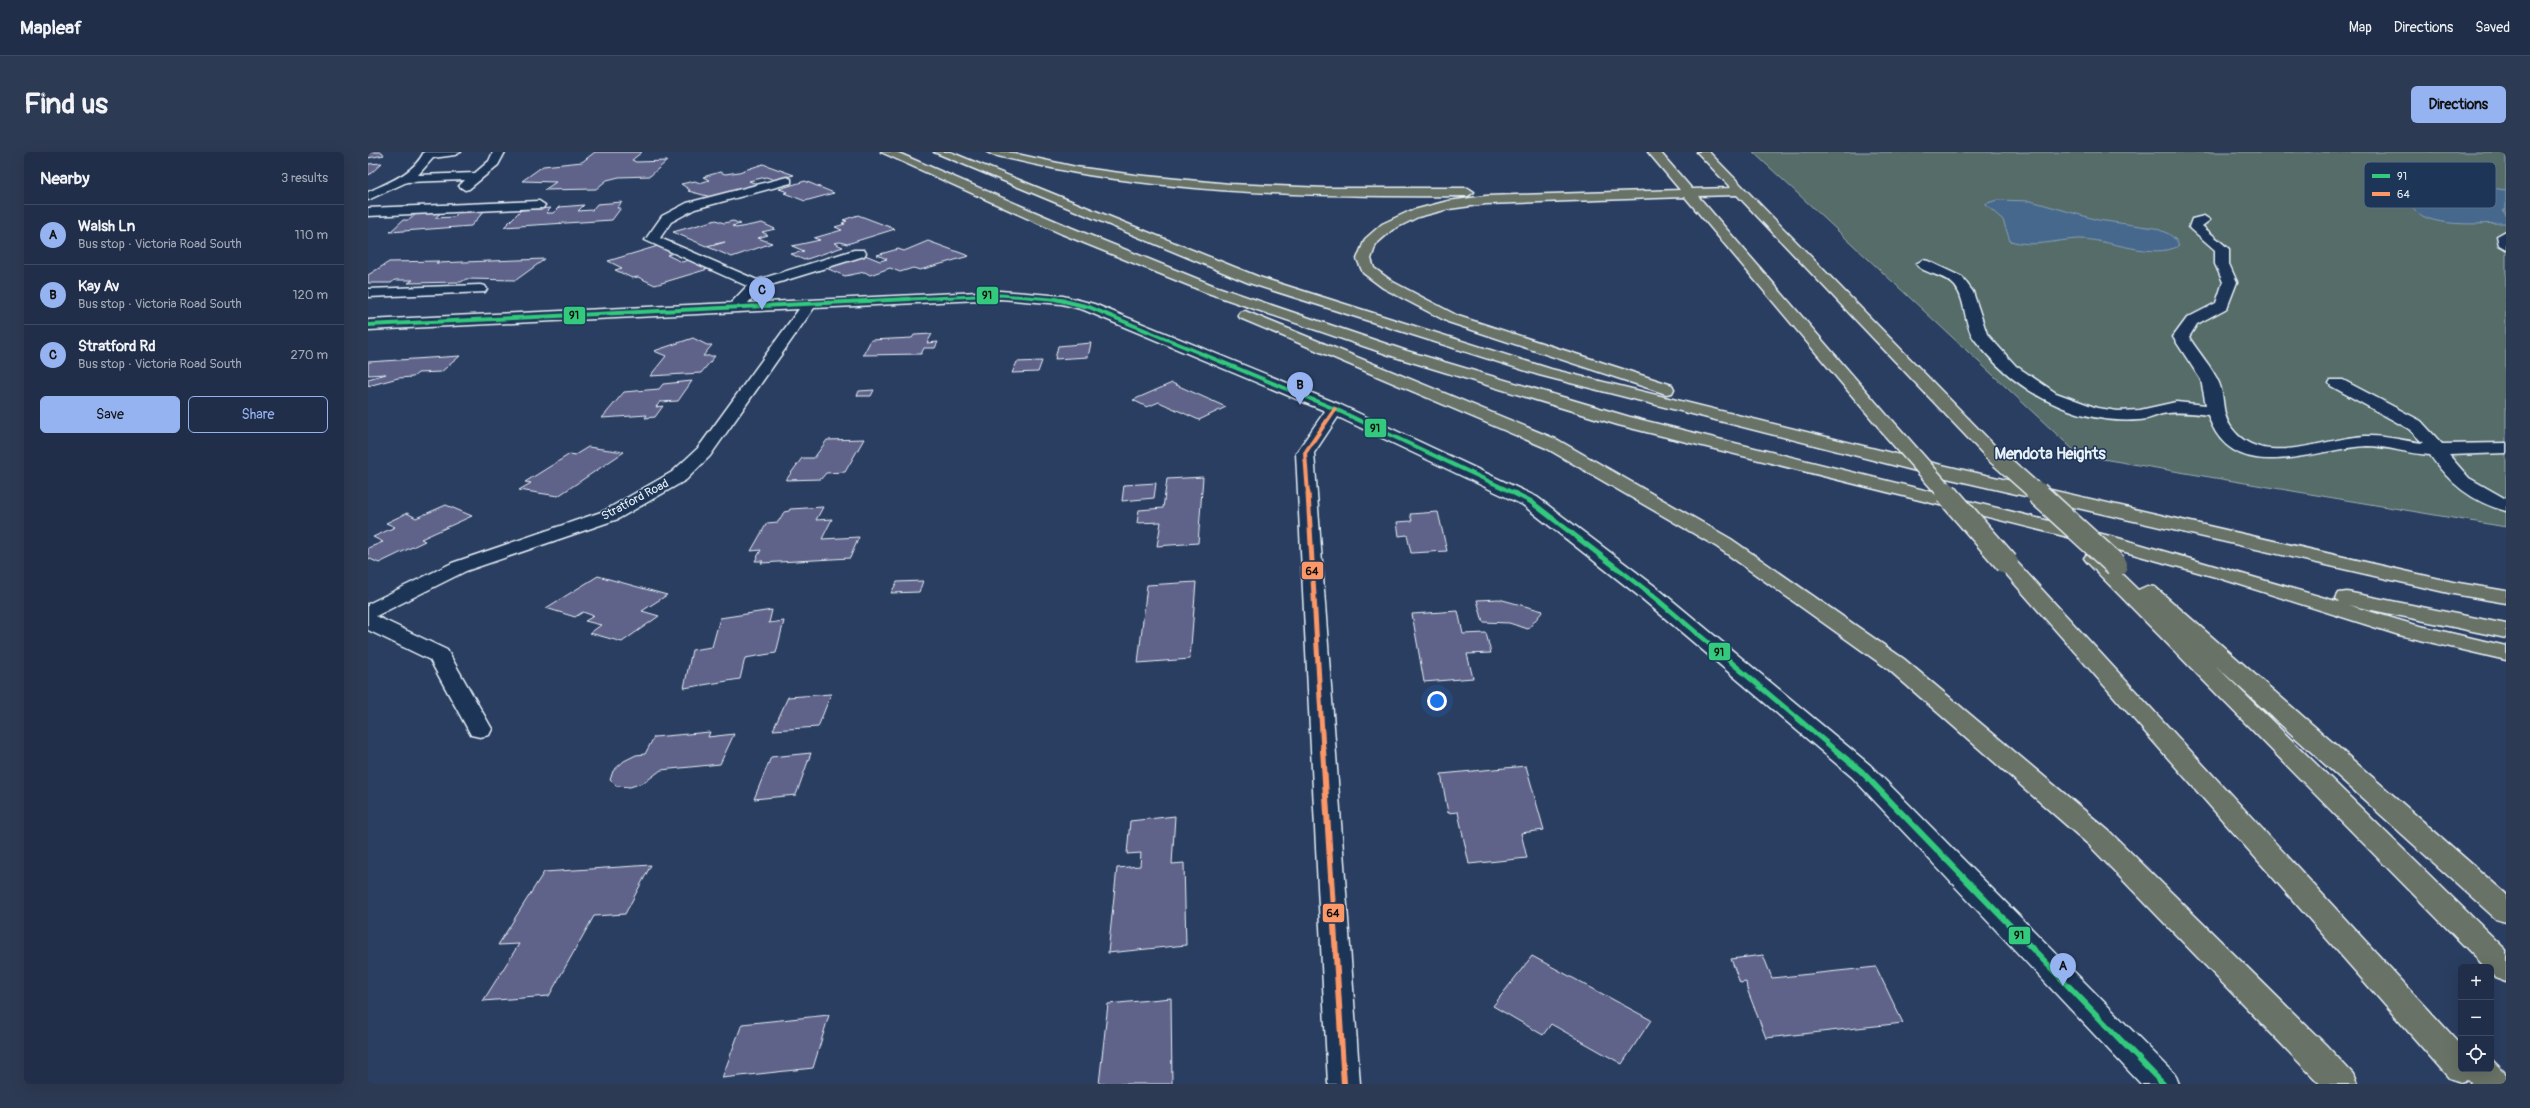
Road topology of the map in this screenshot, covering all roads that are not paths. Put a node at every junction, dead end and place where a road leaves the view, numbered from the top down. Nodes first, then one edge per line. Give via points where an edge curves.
1 (455, 152) edge
2 (499, 152) edge
3 (887, 152) edge
4 (940, 152) edge
5 (993, 152) edge
6 (1654, 152) edge
7 (1703, 152) edge
8 (430, 153) edge
9 (477, 176) junction
10 (404, 179) junction
11 (787, 181) dead end
12 (1737, 187) junction
13 (1686, 189) junction
14 (460, 190) dead end
15 (368, 196) edge
16 (538, 205) dead end
17 (368, 212) edge
18 (2204, 220) dead end
19 (1067, 231) junction
20 (2506, 235) edge
21 (2506, 245) edge
22 (859, 253) dead end
23 (1923, 264) dead end
24 (756, 284) junction
25 (480, 289) dead end
26 (368, 293) edge
27 (810, 304) junction
28 (736, 307) junction
29 (368, 325) edge
30 (2337, 383) dead end
31 (1335, 409) junction
32 (2215, 411) junction
33 (2506, 448) edge
34 (2436, 449) junction
35 (1920, 466) junction
36 (2506, 505) edge
37 (2105, 561) junction
38 (2226, 574) junction
39 (2506, 597) edge
40 (368, 612) edge
41 (368, 621) edge
42 (2506, 631) edge
43 (2506, 654) edge
44 (480, 729) dead end
45 (2506, 911) edge
46 (2323, 915) junction
47 (2506, 969) edge
48 (2458, 1049) edge
49 (2458, 1066) edge
50 (2464, 1072) edge
51 (2482, 1072) edge
52 (1344, 1084) edge
53 (2163, 1084) edge
54 (2341, 1084) edge
55 (2475, 1084) edge
56 (2494, 1084) edge

1 - 8 street
2 - 9 street via 494,163
3 - 19 highway
4 - 35 highway via 1260,282 1545,372
5 - 13 highway via 1087,172 1169,182 1273,190 1382,193
6 - 13 highway
7 - 12 highway
8 - 10 street via 427,161
9 - 10 street
9 - 14 street
10 - 15 street
11 - 24 street via 691,206 666,219 652,240
12 - 13 highway
12 - 37 highway, bridge via 1991,452
13 - 35 highway via 1486,200 1448,205 1414,214 1387,227 1370,242 1364,259 1368,270 1388,285 1453,319 1765,421
13 - 46 highway, bridge via 2007,563
16 - 17 street
18 - 32 street via 2196,222 2195,227 2222,250 2222,264 2230,282 2222,305 2201,314 2184,327 2181,337 2193,360 2210,381
19 - 38 highway via 1210,289 1386,349 1624,421 2067,531
19 - 54 highway via 1158,279 1552,444 1724,543 1896,664 2099,838
20 - 21 street
22 - 24 street
23 - 32 street via 1959,280 1966,291 1979,334 1994,354 2043,392 2078,408 2114,416 2140,415 2164,408
24 - 28 street
25 - 26 street
27 - 28 street
27 - 31 street via 1000,295 1063,300 1089,307
27 - 40 street, Stratford Road via 704,452 679,476 611,515 459,567
28 - 29 street
30 - 34 street via 2415,425 2425,433
31 - 52 street via 1305,453
31 - 53 street via 1530,501 1648,592 1861,771
32 - 34 street via 2223,429 2233,441 2246,449 2263,454 2286,455 2348,441
33 - 34 street
34 - 36 street via 2452,472 2473,490
35 - 39 highway via 2453,588
37 - 45 highway
37 - 47 highway
38 - 42 highway
38 - 43 highway via 2407,630
41 - 44 street via 439,655
46 - 48 highway
46 - 49 highway
50 - 55 highway
51 - 56 highway

